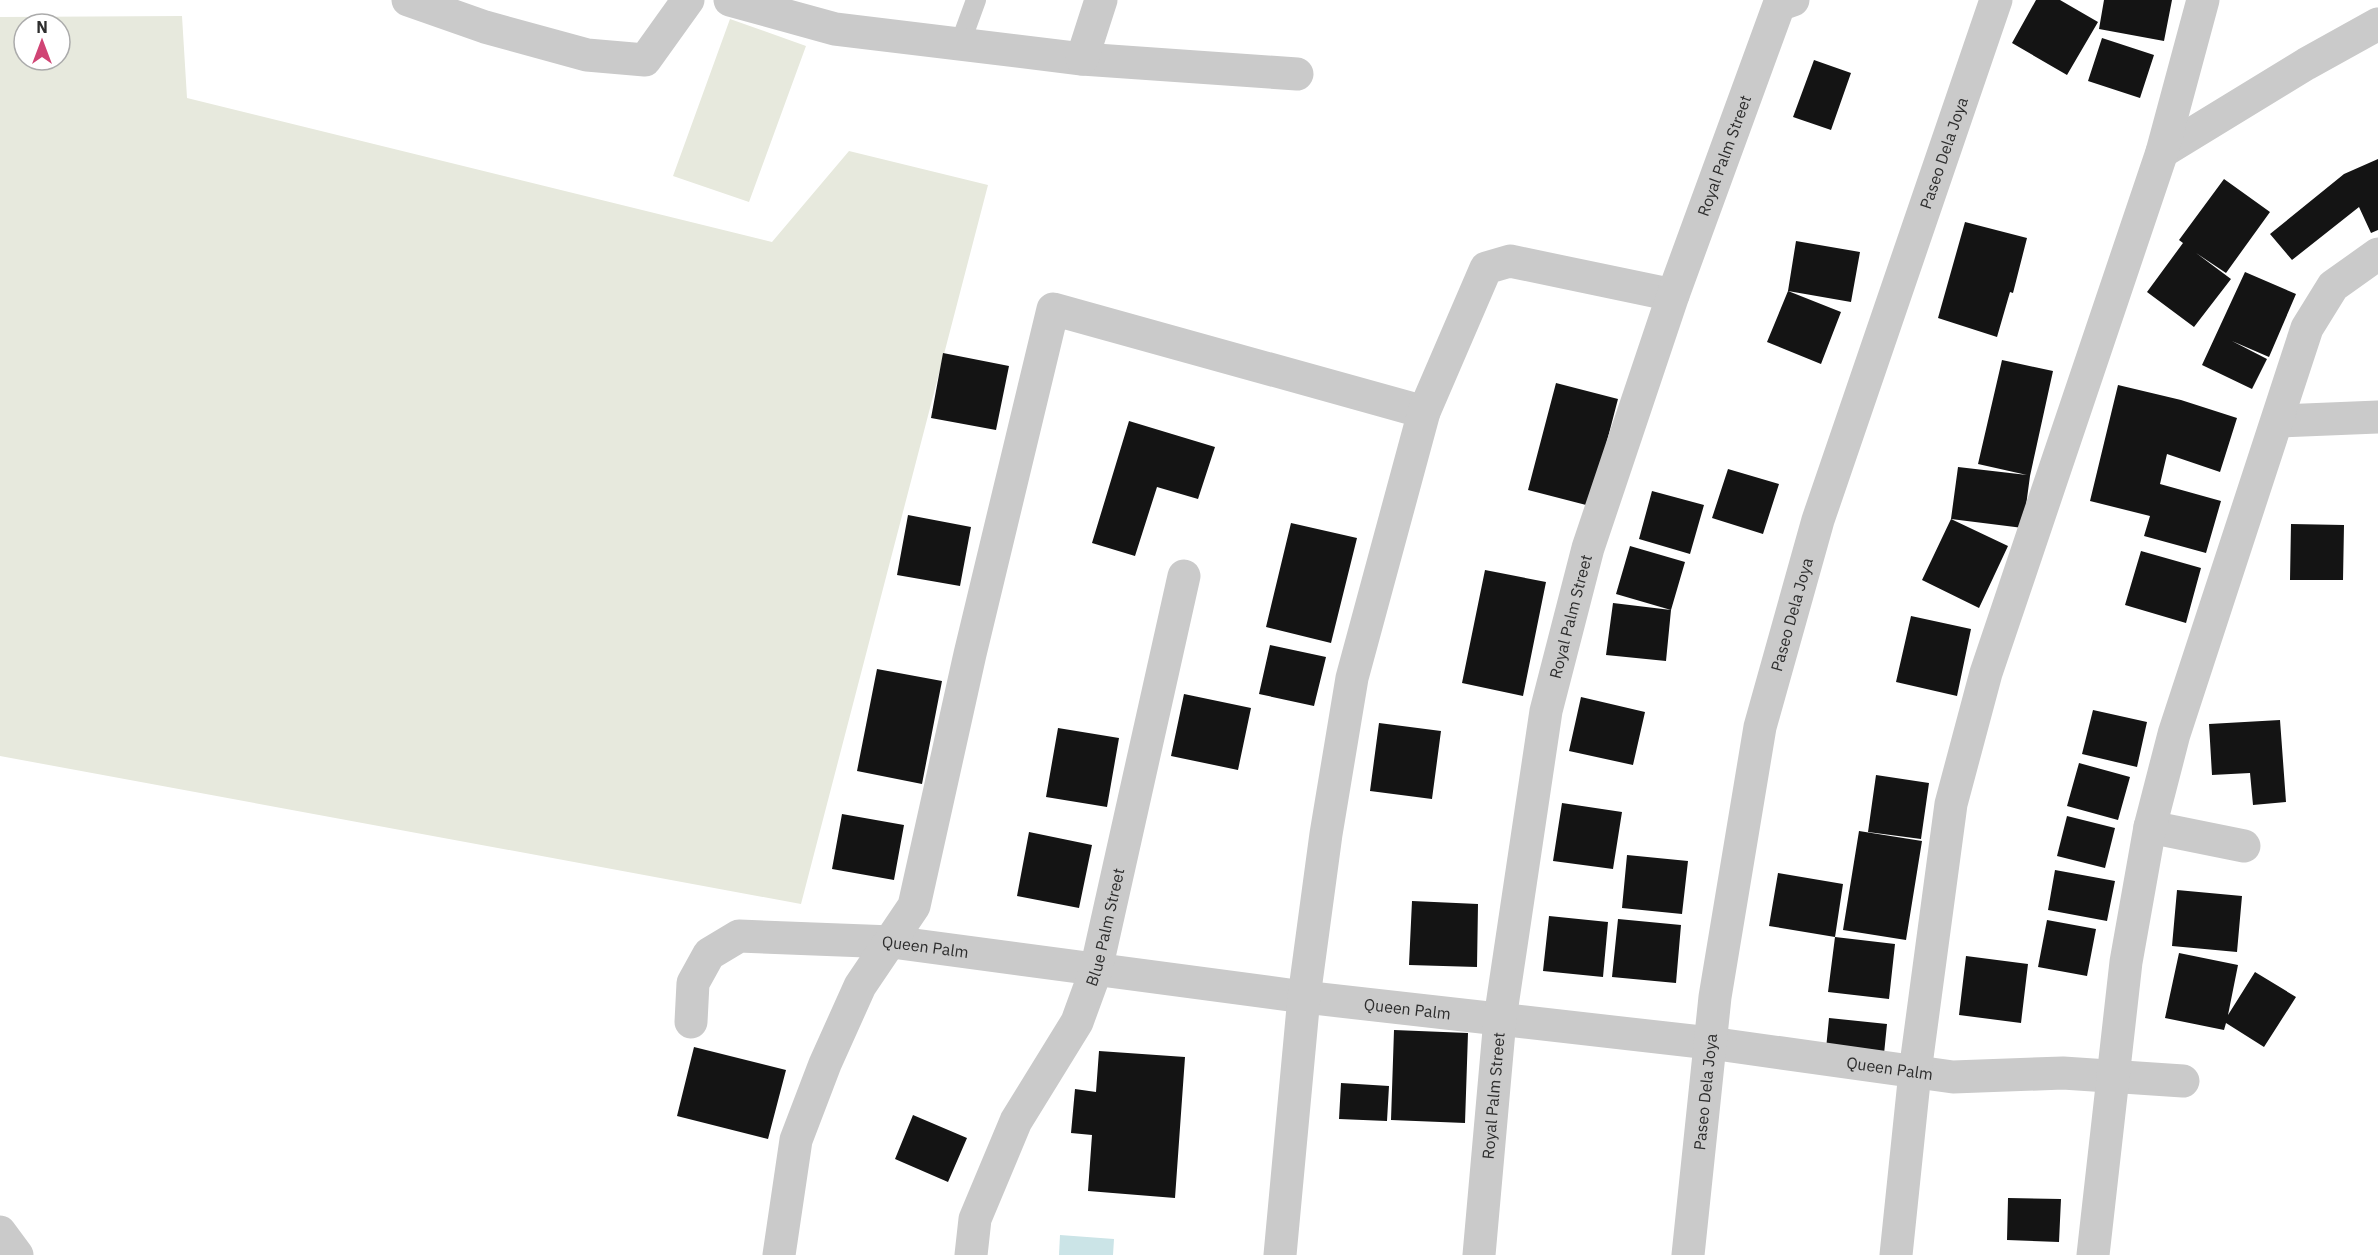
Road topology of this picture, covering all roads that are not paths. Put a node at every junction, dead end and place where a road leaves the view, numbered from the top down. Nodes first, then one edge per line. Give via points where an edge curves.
1 (408, 0) edge
2 (688, 0) edge
3 (730, 0) edge
4 (976, 0) edge
5 (1101, 0) edge
6 (1996, 0) edge
7 (2203, 0) edge
8 (1786, 2) edge
9 (2378, 24) edge
10 (960, 44) junction
11 (1082, 59) junction
12 (1297, 74) dead end
13 (2162, 152) junction
14 (2378, 254) edge
15 (1673, 295) junction
16 (1424, 412) junction
17 (2378, 417) edge
18 (2278, 421) junction
19 (1184, 576) dead end
20 (2150, 827) junction
21 (2244, 846) dead end
22 (892, 942) junction
23 (1096, 970) junction
24 (1304, 997) junction
25 (1500, 1019) junction
26 (692, 1022) dead end
27 (1710, 1043) junction
28 (1915, 1072) junction
29 (2113, 1075) junction
30 (2183, 1081) dead end
31 (0, 1232) edge
32 (17, 1255) edge
33 (779, 1255) edge
34 (971, 1255) edge
35 (1280, 1255) edge
36 (1479, 1255) edge
37 (1688, 1255) edge
38 (1896, 1255) edge
39 (2093, 1255) edge

1 - 2 street via 485,27 587,55 645,60
3 - 10 street via 835,29
4 - 10 lane
5 - 11 street
6 - 27 street, Paseo Dela Joya via 1818,520 1760,728
7 - 13 street
8 - 15 street, Royal Palm Street
9 - 13 street
10 - 11 street
11 - 12 street
13 - 28 street via 1986,673 1951,804
14 - 18 street via 2333,286 2307,328
15 - 16 street via 1510,261 1486,268
15 - 25 street, Royal Palm Street via 1588,548 1546,711
16 - 22 street via 1053,309 914,906
16 - 24 street via 1352,678
17 - 18 street
18 - 20 street via 2174,734
19 - 23 street, Blue Palm Street
20 - 21 street
20 - 29 street via 2126,962
22 - 23 street, Queen Palm
22 - 26 street, Queen Palm via 740,936 709,954 693,983
22 - 33 street via 860,987 796,1140
23 - 24 street, Queen Palm
23 - 34 street, Blue Palm Street via 1077,1022 1016,1121 975,1219
24 - 25 street, Queen Palm
24 - 35 street
25 - 27 street, Queen Palm
25 - 36 street, Royal Palm Street
27 - 28 street, Queen Palm
27 - 37 street, Paseo Dela Joya
28 - 29 street, Queen Palm via 1953,1077
28 - 38 street
29 - 30 street, Queen Palm
29 - 39 street
31 - 32 street

